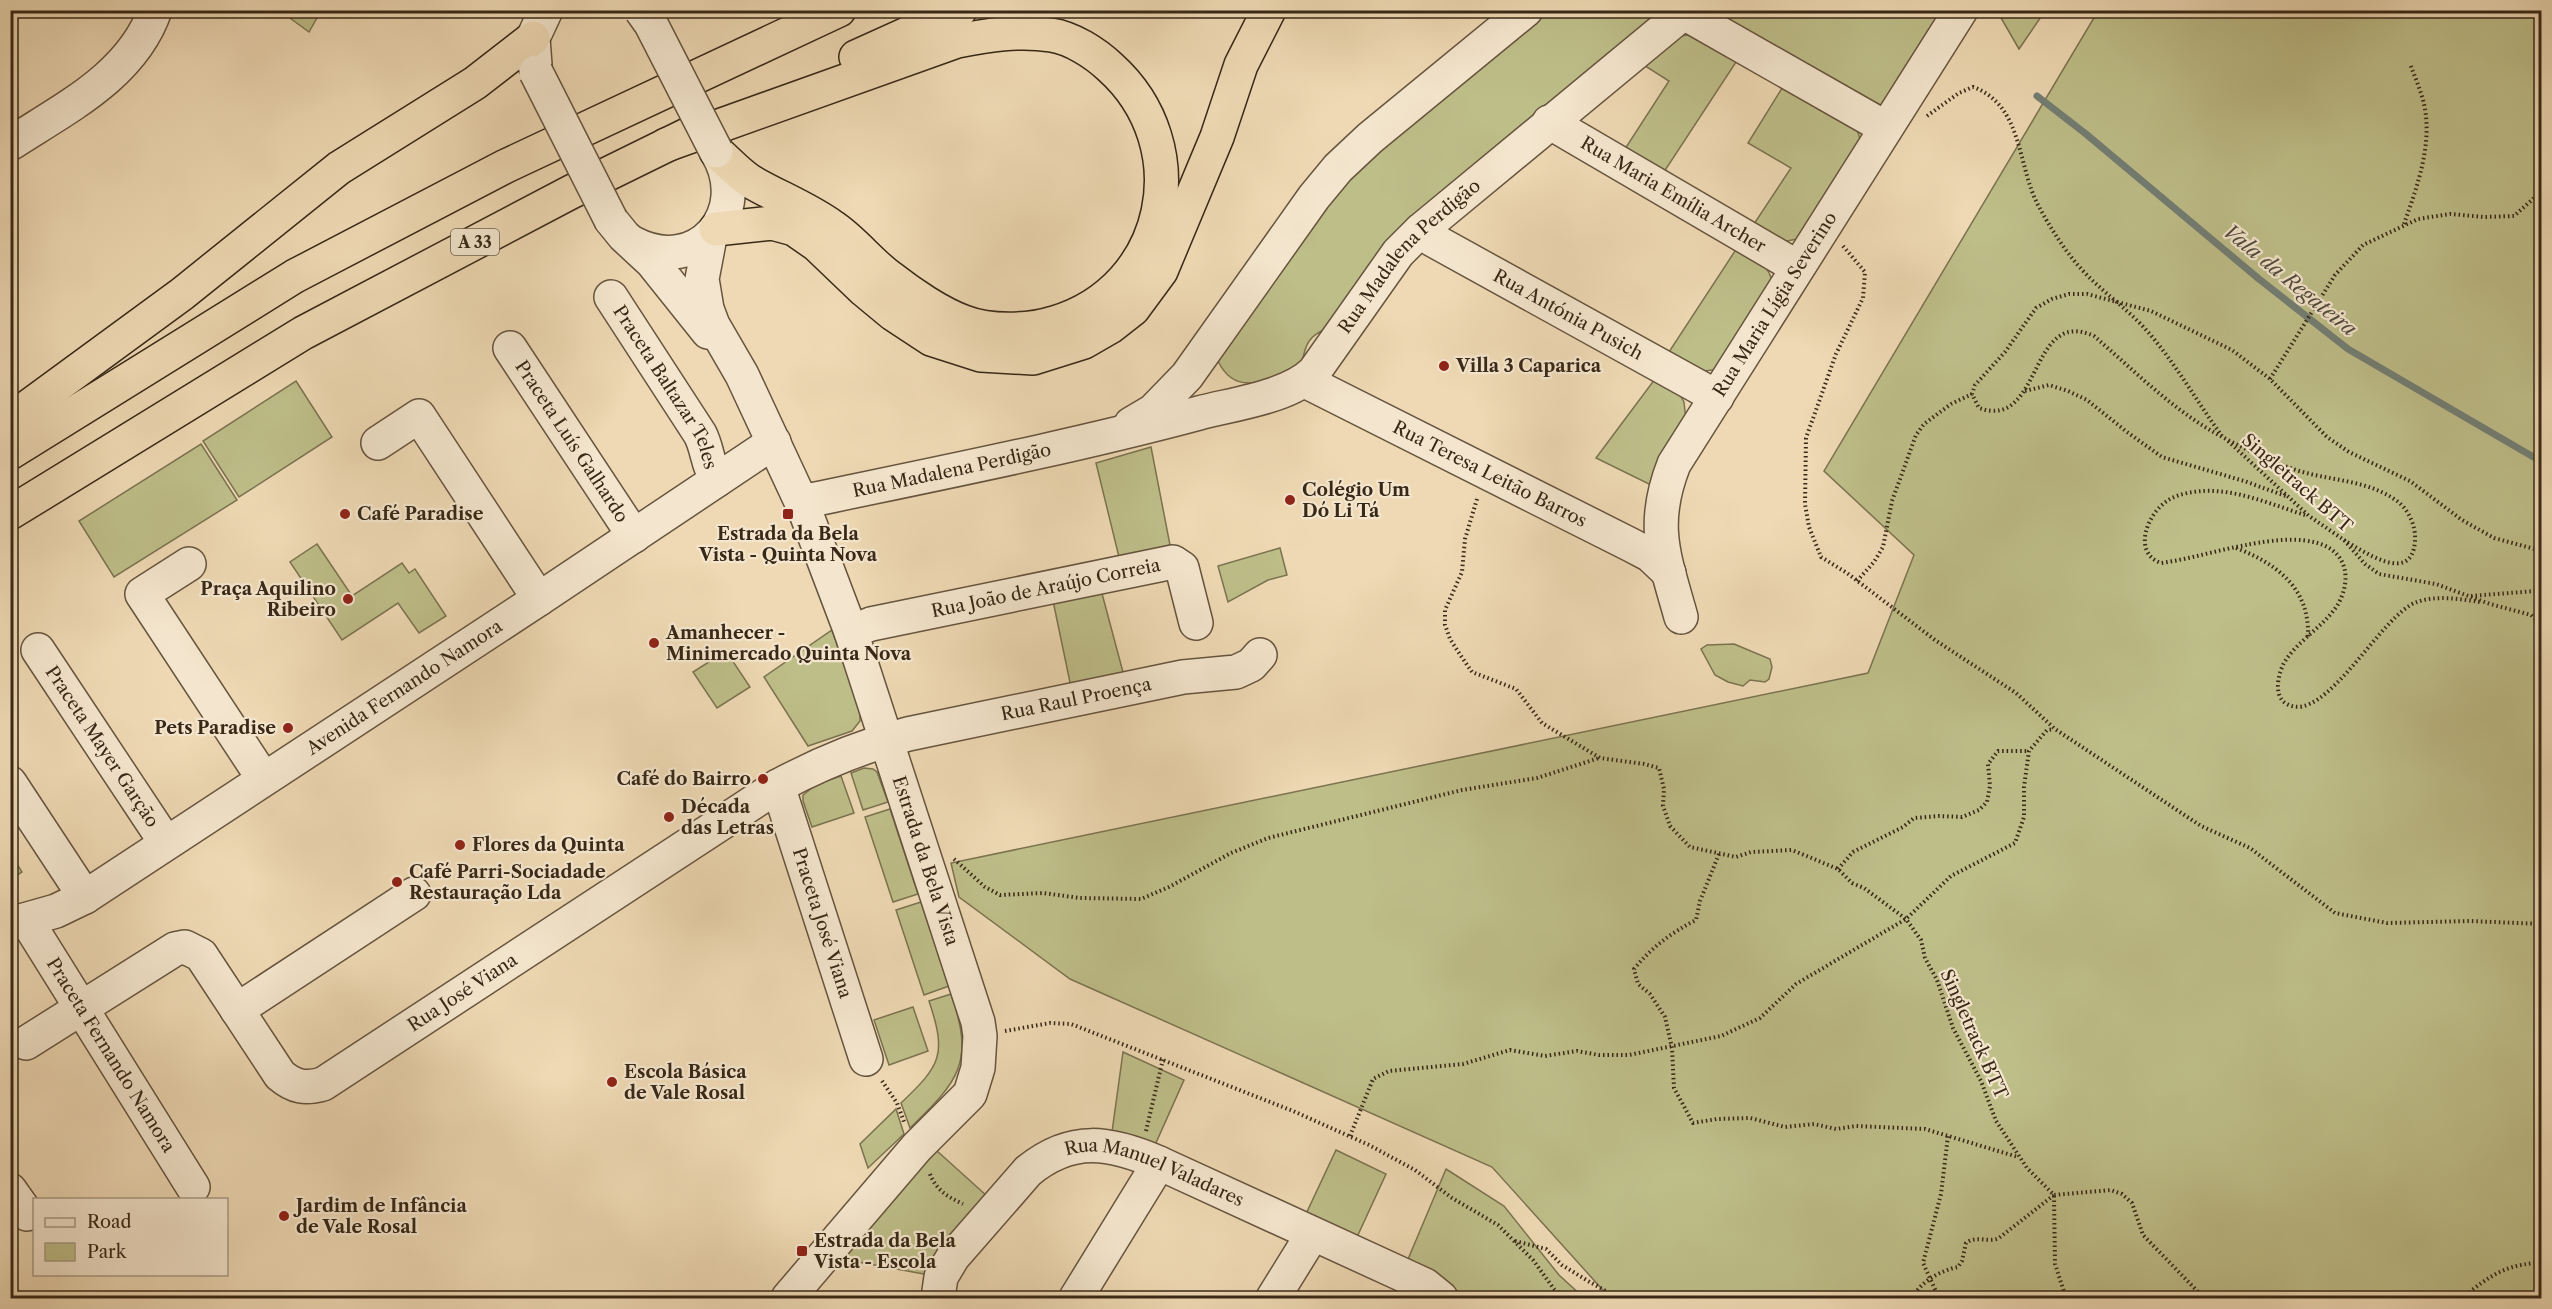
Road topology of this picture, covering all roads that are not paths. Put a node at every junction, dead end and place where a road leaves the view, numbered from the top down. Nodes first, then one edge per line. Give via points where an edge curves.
1 (155, 10) edge
2 (641, 10) edge
3 (839, 10) edge
4 (960, 10) edge
5 (1269, 10) edge
6 (1527, 10) edge
7 (1961, 10) edge
8 (1686, 12) edge
9 (538, 22) edge
10 (1549, 122) junction
11 (1889, 122) junction
12 (10, 144) edge
13 (666, 145) junction
14 (716, 151) junction
15 (1421, 230) junction
16 (622, 231) junction
17 (713, 233) junction
18 (1797, 267) junction
19 (611, 297) dead end
20 (1206, 347) junction
21 (510, 348) dead end
22 (742, 375) junction
23 (1305, 381) junction
24 (1266, 395) junction
25 (1717, 397) junction
26 (10, 420) edge
27 (1102, 438) junction
28 (774, 442) junction
29 (378, 443) dead end
30 (10, 453) edge
31 (717, 480) junction
32 (802, 502) junction
33 (10, 513) edge
34 (634, 536) junction
35 (189, 564) dead end
36 (1669, 573) junction
37 (539, 599) junction
38 (1681, 617) dead end
39 (1197, 623) dead end
40 (851, 632) junction
41 (38, 650) dead end
42 (1260, 655) dead end
43 (887, 739) junction
44 (263, 778) junction
45 (10, 783) edge
46 (778, 786) junction
47 (166, 843) junction
48 (414, 894) dead end
49 (85, 897) junction
50 (19, 923) edge
51 (81, 1007) junction
52 (237, 1010) junction
53 (26, 1043) dead end
54 (866, 1059) road end
55 (1149, 1159) junction
56 (193, 1187) dead end
57 (1312, 1235) junction
58 (1433, 1292) edge
59 (788, 1299) edge
60 (938, 1299) edge
61 (1076, 1299) edge
62 (1273, 1299) edge

1 - 12 street via 138,45 116,71
2 - 14 street, bridge
3 - 30 highway via 506,166 295,276
4 - 13 highway, A 33
5 - 17 highway via 1241,65 1217,137 1161,271 1133,309 1084,342 1033,358 981,355 932,339 893,315 817,245 794,230 772,223
6 - 20 street, Rua Madalena Perdigão via 1338,168
7 - 11 street, Rua Maria Lígia Severino
8 - 10 street, Rua Madalena Perdigão
8 - 11 street
9 - 16 street, bridge via 532,55 536,72
9 - 26 highway via 476,83 339,168 182,294
10 - 15 street, Rua Madalena Perdigão
10 - 18 street, Rua Maria Emília Archer
11 - 18 street, Rua Maria Lígia Severino
13 - 14 highway via 957,41 996,33 1052,35 1080,45 1126,81 1150,122 1158,150 1162,192 1154,231 1146,248 1114,291 1069,319 1040,327 1004,329 965,323 927,302 890,278 835,227 748,180
13 - 33 highway, A 33 via 303,333
14 - 17 street via 725,170 728,190 725,210
15 - 23 street, Rua Madalena Perdigão via 1398,253
15 - 25 street, Rua Antónia Pusich
16 - 17 street via 643,248 666,253 690,249
16 - 22 street via 652,262
17 - 22 street via 704,262 703,294 713,325
18 - 25 street, Rua Maria Lígia Severino
19 - 31 street, Praceta Baltazar Teles via 705,442 710,470
20 - 24 street via 1207,375 1215,387 1226,395 1243,398
20 - 27 street, Rua Madalena Perdigão via 1187,376 1153,411
21 - 34 street, Praceta Luís Galhardo
22 - 28 street, Estrada da Bela Vista
23 - 24 street, Rua Madalena Perdigão
23 - 36 street, Rua Teresa Leitão Barros via 1650,555
24 - 27 street, Rua Madalena Perdigão
25 - 36 street, Rua Maria Lígia Severino via 1674,464 1665,490 1660,529
27 - 32 street, Rua Madalena Perdigão
28 - 31 street, Avenida Fernando Namora
28 - 32 street, Estrada da Bela Vista
29 - 37 street via 419,416
31 - 34 street, Avenida Fernando Namora
32 - 40 street, Estrada da Bela Vista
34 - 37 street, Avenida Fernando Namora
35 - 44 street via 142,594
36 - 38 street, Rua Maria Lígia Severino
37 - 44 street, Avenida Fernando Namora
39 - 40 street, Rua João de Araújo Correia via 1182,568 1173,562 871,624
40 - 43 street, Estrada da Bela Vista
41 - 47 street, Praceta Mayer Garção
42 - 43 street, Rua Raul Proença via 1236,672 1184,677
43 - 46 street, Rua José Viana
43 - 59 street, Estrada da Bela Vista via 978,1022 978,1068 970,1094 917,1147
44 - 47 street, Avenida Fernando Namora
45 - 49 street
46 - 52 street, Rua José Viana via 322,1084 312,1087 290,1083 280,1075
46 - 54 street, Praceta José Viana
47 - 49 street, Avenida Fernando Namora
48 - 52 street
49 - 50 street, Avenida Fernando Namora
50 - 51 street, Praceta Fernando Namora
51 - 52 street, Rua José Viana via 175,949 185,947 201,955
51 - 53 street
51 - 56 street, Praceta Fernando Namora
55 - 57 street, Rua Manuel Valadares
55 - 60 street, Rua Manuel Valadares via 1111,1146 1095,1145 1050,1156 1028,1171 947,1266
55 - 61 street
57 - 58 street, Rua Manuel Valadares
57 - 62 street

